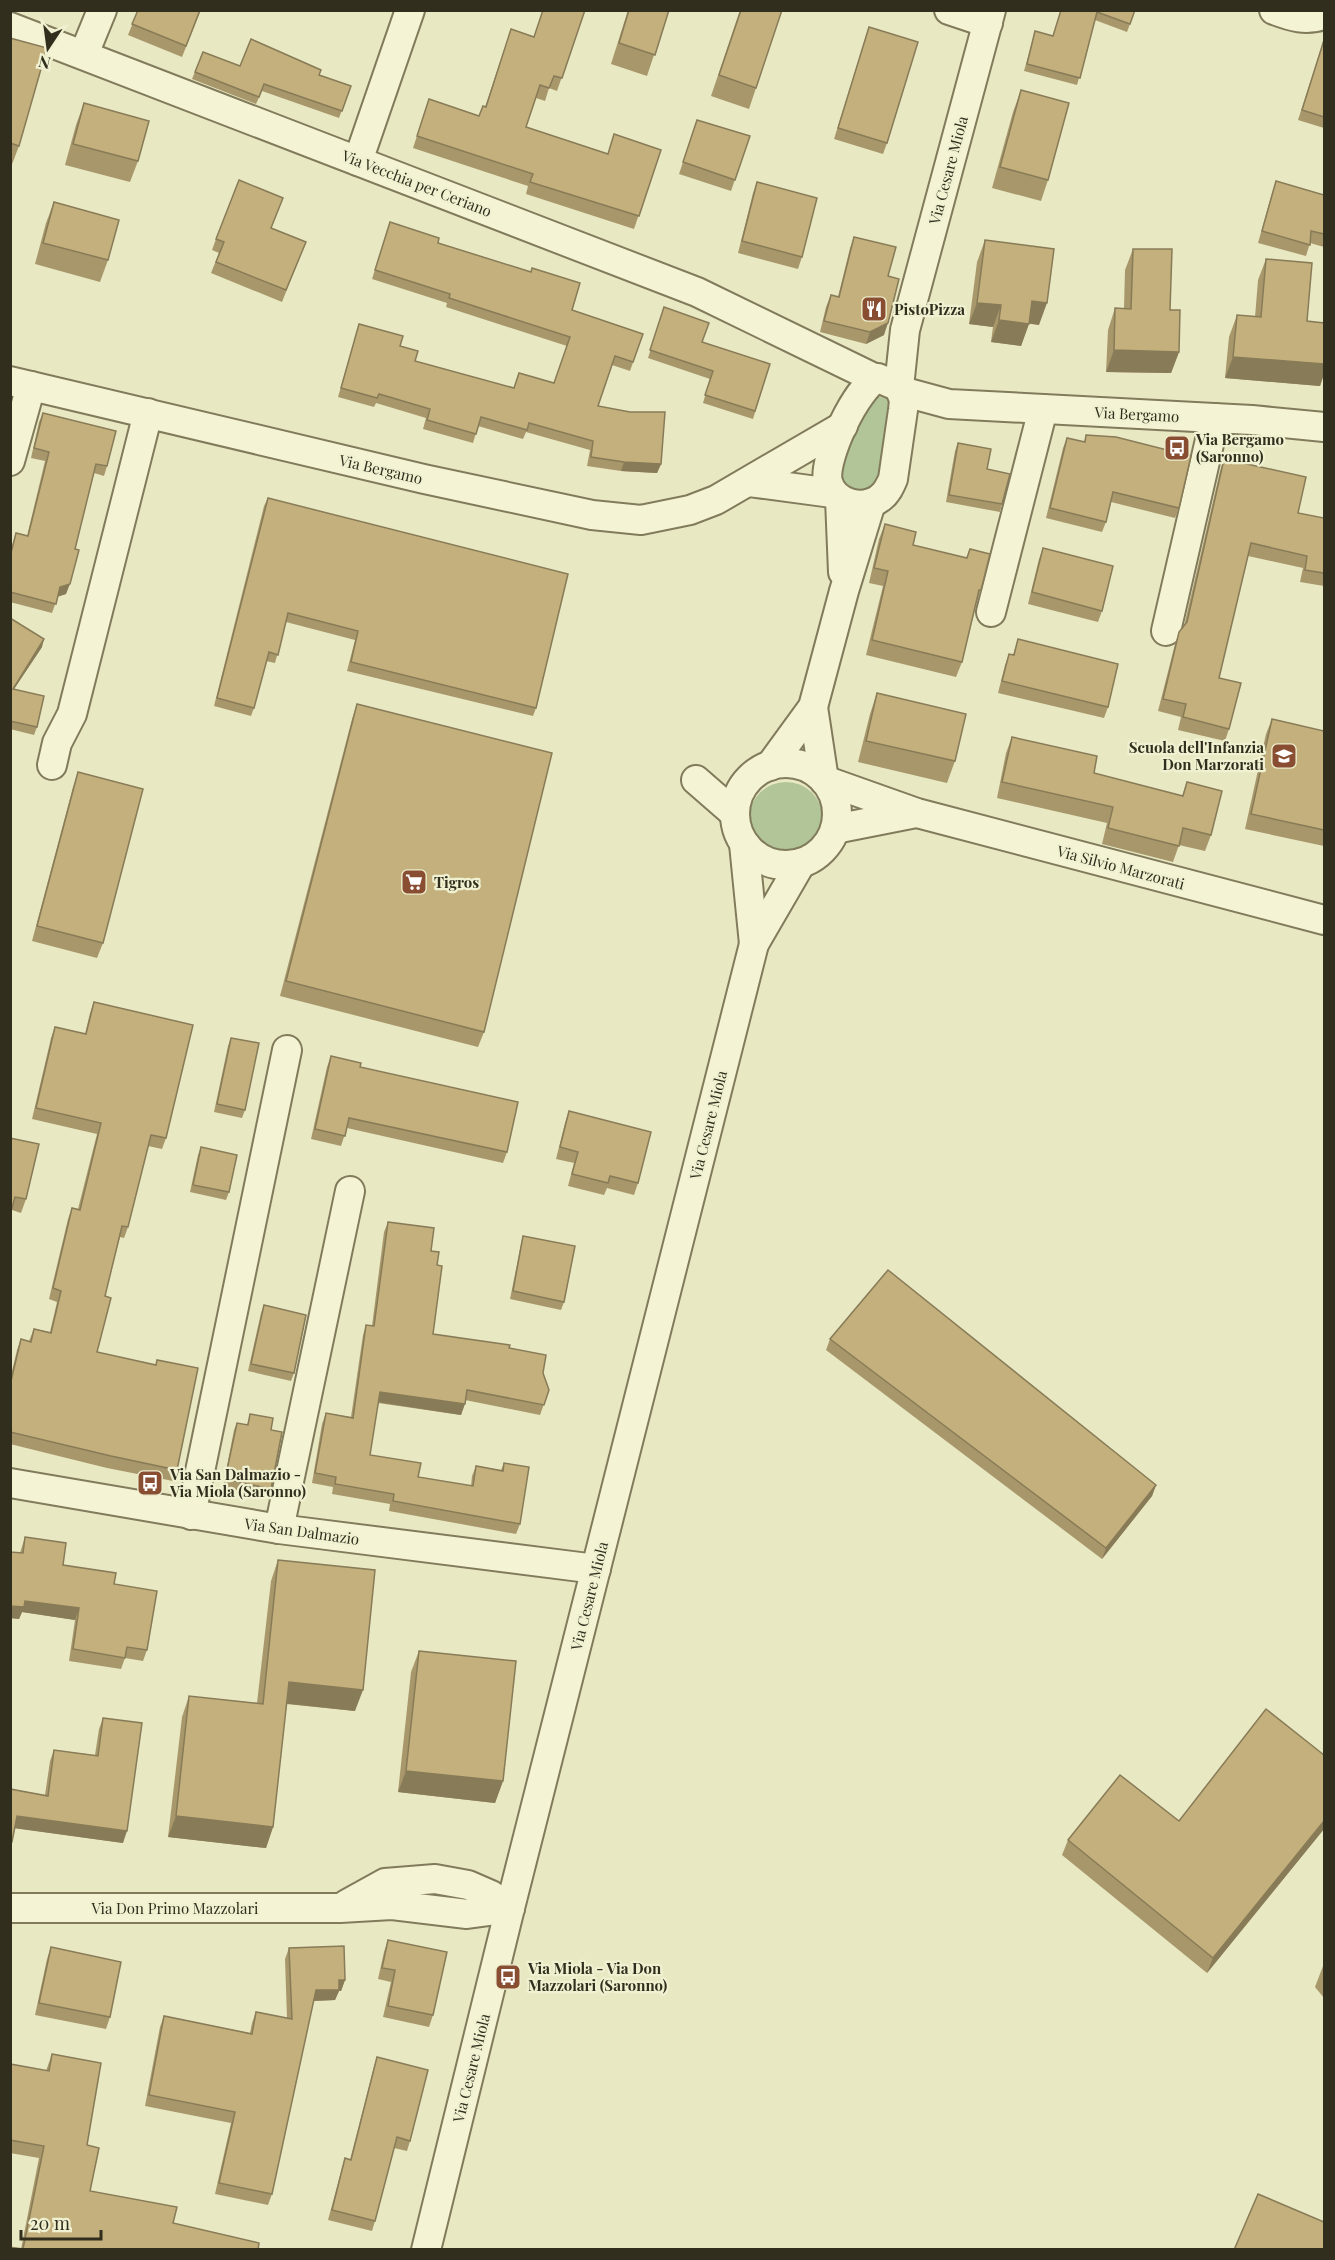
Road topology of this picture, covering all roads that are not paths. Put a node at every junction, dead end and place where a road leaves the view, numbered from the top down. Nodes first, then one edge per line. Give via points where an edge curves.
1 (102, 10) edge
2 (410, 10) edge
3 (949, 10) edge
4 (1274, 10) edge
5 (1324, 15) edge
6 (990, 17) edge
7 (10, 27) edge
8 (84, 54) junction
9 (358, 160) junction
10 (818, 350) junction
11 (21, 383) edge
12 (889, 384) junction
13 (949, 404) junction
14 (1043, 409) junction
15 (148, 413) junction
16 (849, 414) junction
17 (1215, 418) junction
18 (901, 425) junction
19 (1324, 428) edge
20 (10, 461) edge
21 (750, 482) junction
22 (836, 496) junction
23 (871, 503) junction
24 (844, 591) junction
25 (991, 612) dead end
26 (1166, 631) dead end
27 (813, 707) junction
28 (52, 765) dead end
29 (770, 766) junction
30 (824, 780) junction
31 (744, 784) junction
32 (917, 813) junction
33 (735, 814) junction
34 (835, 829) junction
35 (744, 844) junction
36 (801, 863) junction
37 (1324, 920) edge
38 (754, 944) junction
39 (287, 1050) dead end
40 (350, 1191) dead end
41 (10, 1483) edge
42 (191, 1515) junction
43 (279, 1528) junction
44 (596, 1569) junction
45 (10, 1908) edge
46 (510, 1908) junction
47 (426, 2250) edge

1 - 8 street
2 - 9 street
3 - 6 street
4 - 5 street via 1310,19
6 - 12 street, Via Cesare Miola
7 - 8 street, Via Vecchia per Ceriano
8 - 9 street, Via Vecchia per Ceriano
9 - 10 street, Via Vecchia per Ceriano via 697,292
10 - 12 street, Via Vecchia per Ceriano
10 - 16 street, Via Vecchia per Ceriano
11 - 15 street, Via Bergamo
11 - 20 street
12 - 13 street, Via Bergamo
12 - 16 street via 864,389
12 - 18 street, Via Cesare Miola via 904,400
13 - 14 street, Via Bergamo
13 - 18 street, Via Bergamo
14 - 17 street, Via Bergamo
14 - 25 street
15 - 21 street, Via Bergamo via 424,479 617,519 641,520 690,510
15 - 28 street via 72,714 57,743
16 - 21 street, Via Bergamo
16 - 22 street via 829,458 827,481
17 - 19 street, Via Bergamo
17 - 26 street
18 - 23 street, Via Cesare Miola via 893,479 883,495
21 - 22 street
22 - 23 street via 855,504
22 - 24 street
23 - 24 street
24 - 27 street
27 - 29 street
27 - 30 street
29 - 30 street via 800,765
29 - 31 street
30 - 32 street, Via Silvio Marzorati
30 - 34 street via 834,795
31 - 33 street
31 - 33 street via 696,780
32 - 34 street, Via Silvio Marzorati
32 - 37 street, Via Silvio Marzorati
33 - 35 street, Via Cesare Miola
34 - 36 street, Via Cesare Miola via 819,854
35 - 36 street via 766,862 782,866
35 - 38 street, Via Cesare Miola
36 - 38 street, Via Cesare Miola
38 - 44 street, Via Cesare Miola
39 - 42 street
40 - 43 street
41 - 42 street, Via San Dalmazio
42 - 43 street, Via San Dalmazio
43 - 44 street, Via San Dalmazio
44 - 46 street, Via Cesare Miola
45 - 46 street, Via Don Primo Mazzolari via 340,1908 386,1883 435,1879 468,1885
46 - 47 street, Via Cesare Miola

